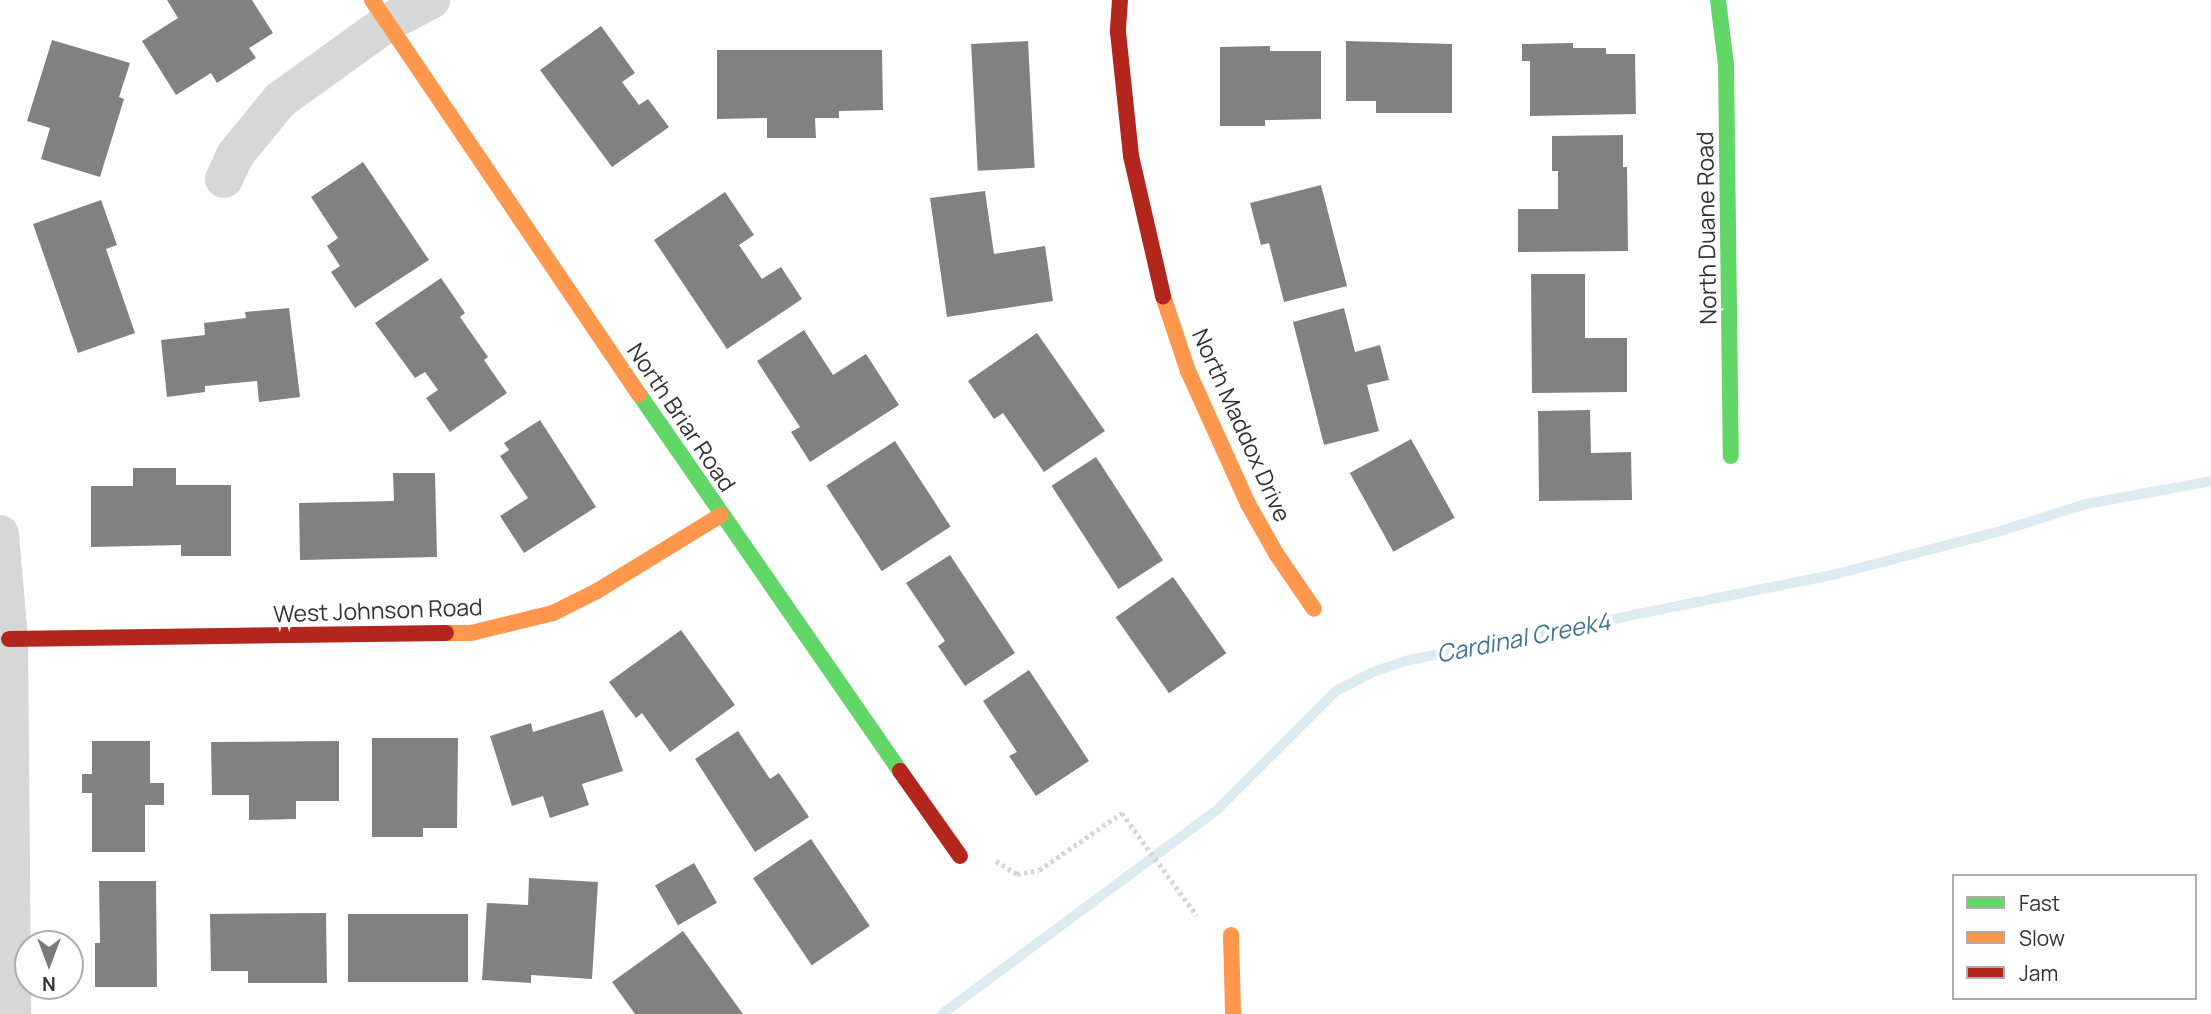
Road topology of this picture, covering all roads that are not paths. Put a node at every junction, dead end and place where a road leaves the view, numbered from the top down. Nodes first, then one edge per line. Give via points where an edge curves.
1 (431, 0) edge
2 (1120, 0) edge
3 (1718, 0) edge
4 (380, 12) edge
5 (224, 179) dead end
6 (1731, 456) dead end
7 (721, 515) junction
8 (0, 534) edge
9 (1314, 609) dead end
10 (9, 639) junction
11 (960, 856) road end
12 (1231, 935) dead end
13 (12, 1014) edge
14 (1233, 1014) edge

1 - 4 street
2 - 9 street, North Maddox Drive via 1118,32 1131,156 1163,295 1188,371 1248,504
3 - 6 street, North Duane Road via 1726,65
4 - 5 street via 280,100 235,155
4 - 7 street, North Briar Road
7 - 10 street, West Johnson Road via 597,591 553,612 471,633
7 - 11 street, North Briar Road
8 - 10 street
10 - 13 street
12 - 14 street

